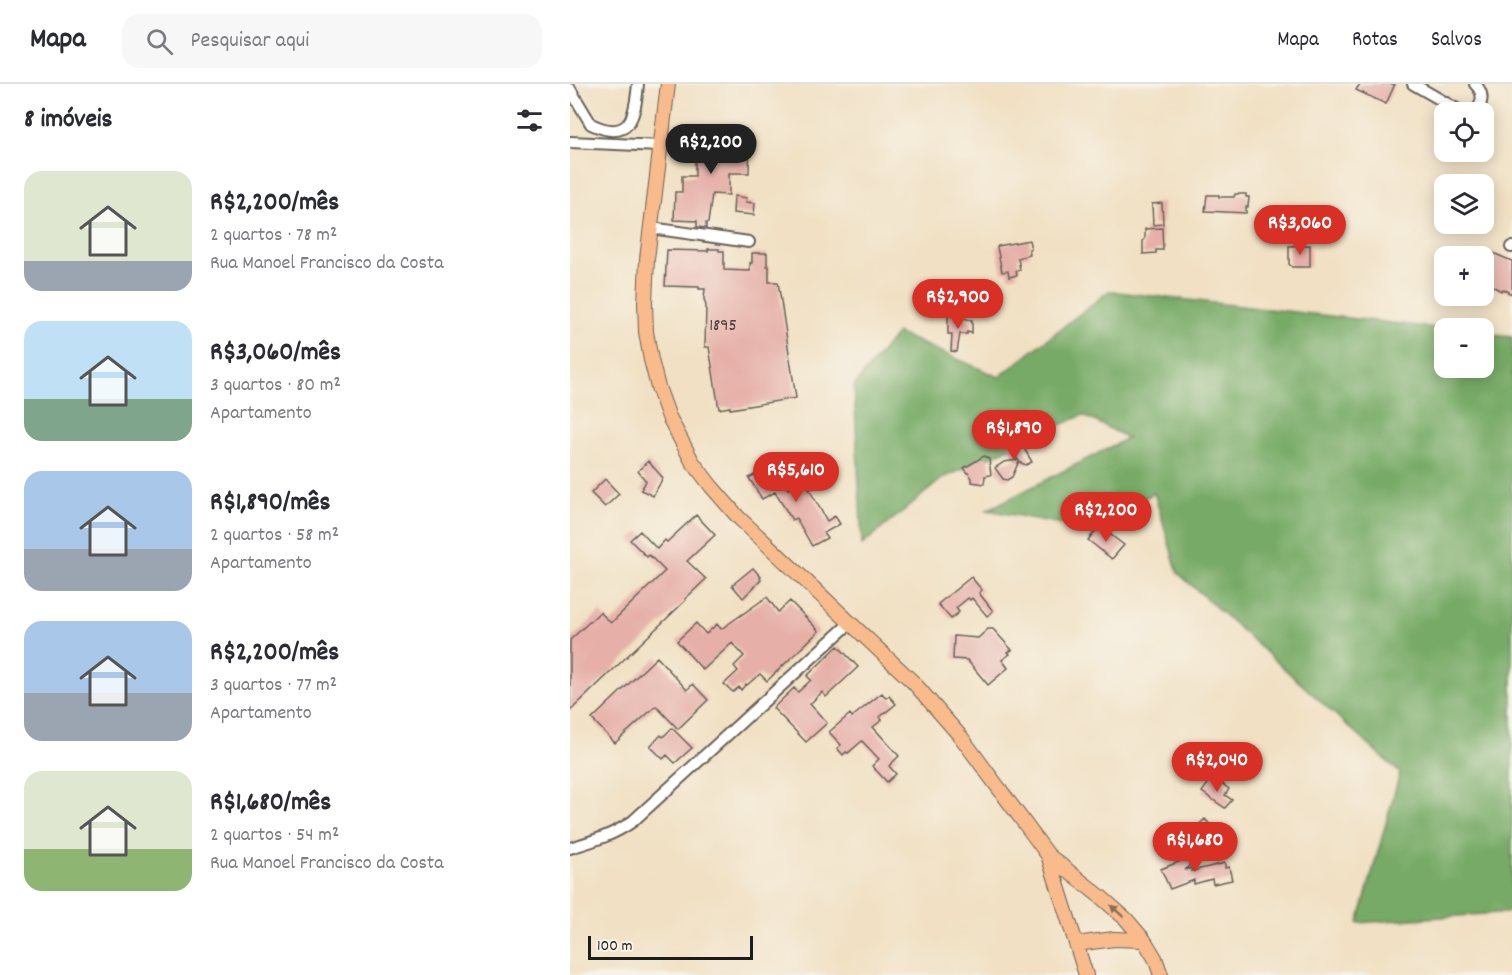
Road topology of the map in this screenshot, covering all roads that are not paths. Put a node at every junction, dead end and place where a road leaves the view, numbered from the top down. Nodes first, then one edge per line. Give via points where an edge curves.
1 (638, 84) edge
2 (668, 84) edge
3 (1413, 84) edge
4 (1475, 84) edge
5 (570, 89) edge
6 (1444, 102) edge
7 (1481, 102) edge
8 (612, 130) junction
9 (570, 142) edge
10 (611, 144) junction
11 (660, 146) junction
12 (651, 228) junction
13 (749, 242) dead end
14 (850, 623) junction
15 (570, 848) edge
16 (1048, 855) junction
17 (1144, 940) junction
18 (1076, 944) junction
19 (1086, 975) edge
20 (1161, 975) edge

1 - 8 street via 635,111 629,122 622,130
2 - 11 main road
3 - 6 street
4 - 7 street
5 - 8 street via 591,124
8 - 10 street
9 - 10 street
10 - 11 street
11 - 12 main road
12 - 13 street
12 - 14 main road via 645,281 646,332 658,387 679,437 692,461 738,517
14 - 15 street via 633,821 609,836
14 - 16 main road via 944,717
17 -> 16 main road via 1126,919
16 - 18 main road
17 - 18 main road
17 - 20 main road
18 - 19 main road

